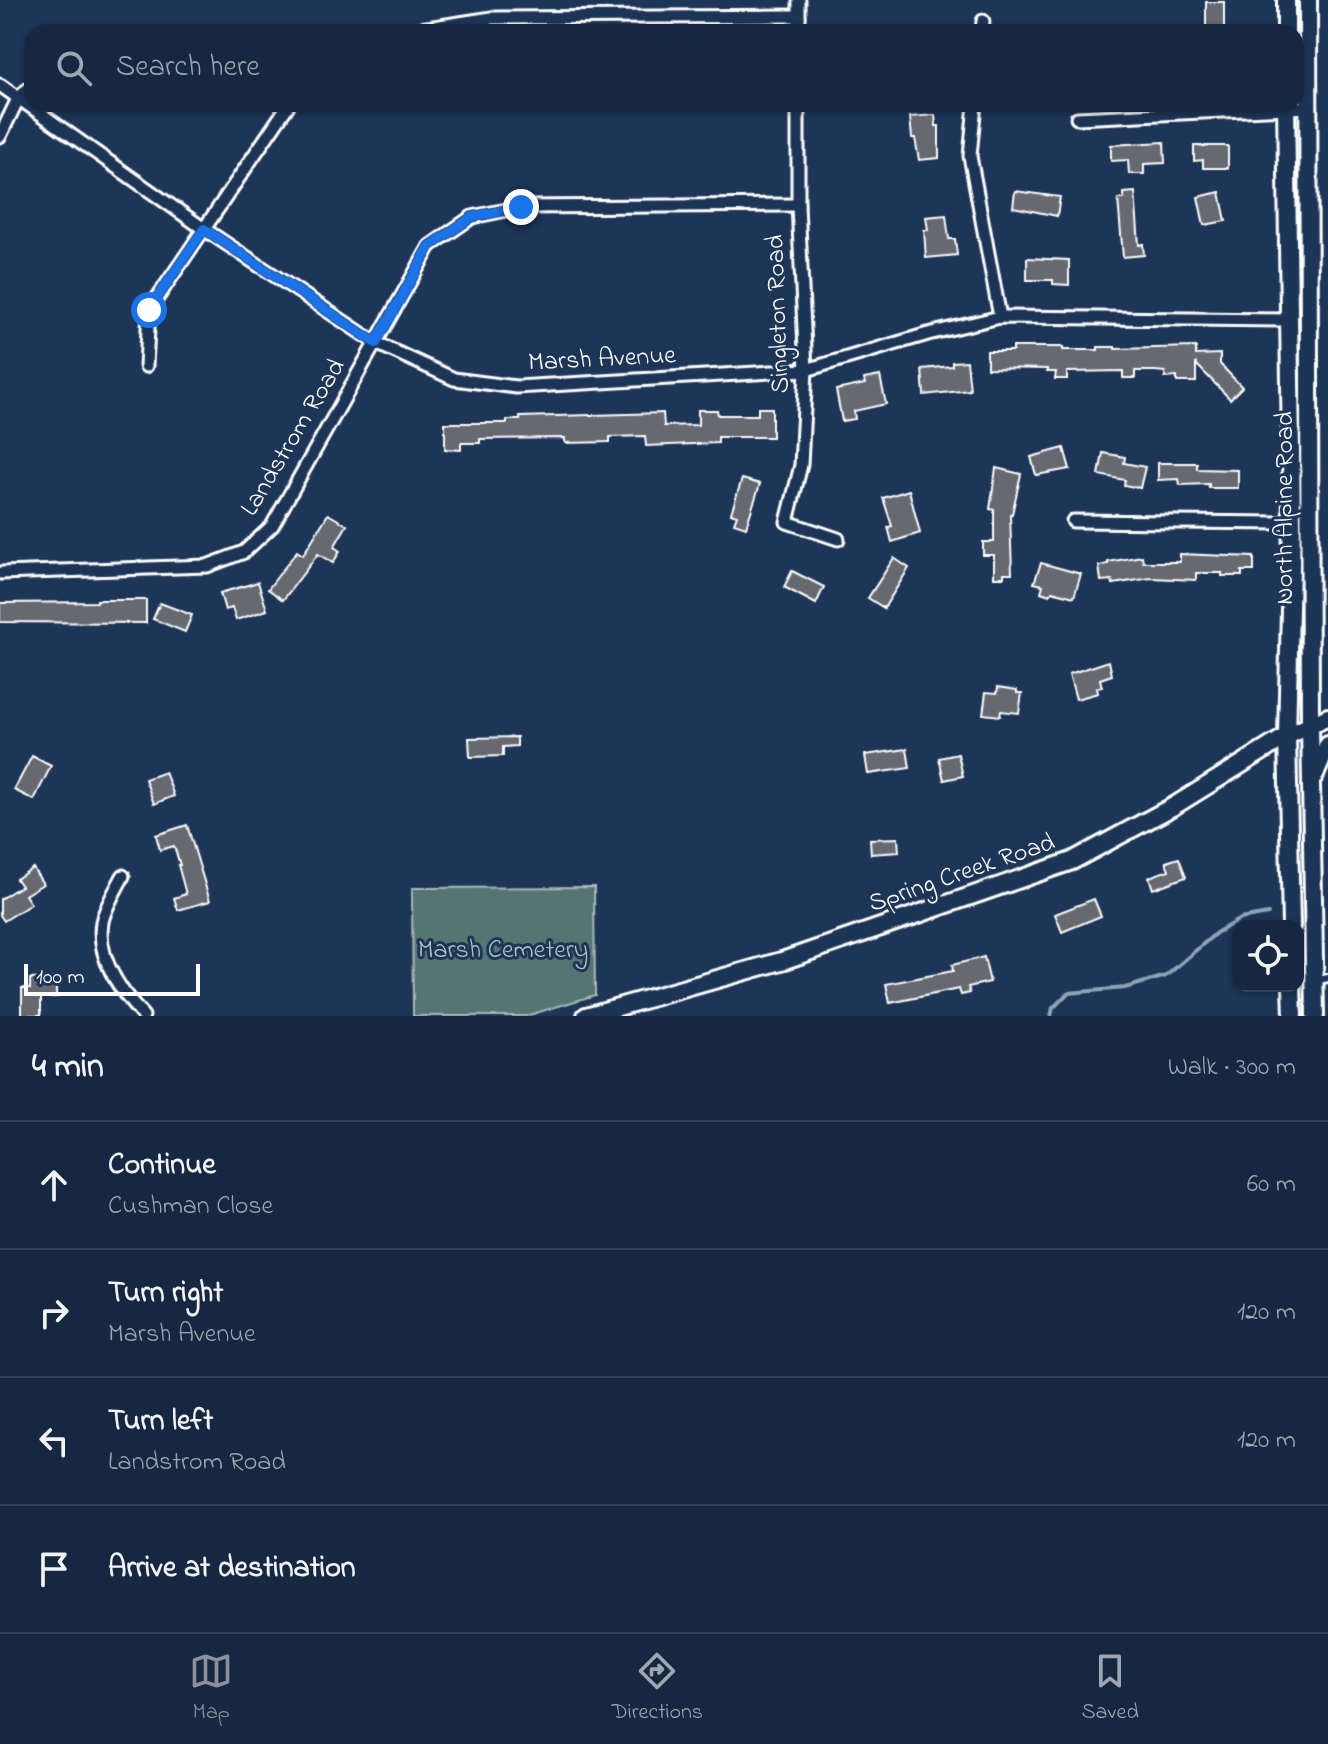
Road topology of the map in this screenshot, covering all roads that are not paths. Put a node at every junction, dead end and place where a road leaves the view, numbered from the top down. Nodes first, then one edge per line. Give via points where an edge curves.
1 (799, 0) edge
2 (1286, 0) edge
3 (1308, 0) edge
4 (799, 16) junction
5 (453, 24) edge
6 (799, 24) edge
7 (1286, 24) edge
8 (0, 85) edge
9 (24, 93) edge
10 (18, 99) junction
11 (24, 103) edge
12 (1304, 107) edge
13 (1309, 107) junction
14 (37, 112) edge
15 (284, 112) edge
16 (798, 112) edge
17 (974, 112) edge
18 (1182, 112) edge
19 (1286, 112) edge
20 (1077, 118) dead end
21 (0, 136) edge
22 (798, 205) junction
23 (204, 229) junction
24 (1000, 317) junction
25 (1288, 320) junction
26 (376, 343) junction
27 (146, 366) dead end
28 (806, 370) junction
29 (1073, 521) dead end
30 (1292, 523) junction
31 (838, 539) dead end
32 (0, 573) edge
33 (1328, 717) edge
34 (1310, 726) junction
35 (1287, 736) junction
36 (1328, 745) edge
37 (1311, 784) junction
38 (123, 876) dead end
39 (1291, 920) edge
40 (1321, 979) edge
41 (1292, 992) edge
42 (143, 1016) edge
43 (586, 1016) edge
44 (1293, 1016) edge
45 (1315, 1016) edge

1 - 4 street
2 - 7 main road
3 - 13 main road, North Alpine Road
4 - 5 street via 492,18
4 - 6 street
8 - 10 street, Marsh Avenue
9 - 10 street
10 - 11 street, Marsh Avenue
10 - 21 street
12 - 13 street
13 - 34 main road, North Alpine Road
14 - 23 street, Marsh Avenue
15 - 23 street
16 - 22 street, Singleton Road
17 - 24 street via 970,156
18 - 20 street
19 - 25 main road, North Alpine Road
22 - 26 street, Landstrom Road via 521,207 472,217 430,246
22 - 28 street, Singleton Road
23 - 26 street, Marsh Avenue
23 - 27 street via 149,310
24 - 25 street, Marsh Avenue
24 - 28 street, Marsh Avenue
25 - 30 main road, North Alpine Road
26 - 28 street, Marsh Avenue via 454,379 516,387
26 - 32 street, Landstrom Road via 272,526 244,552 207,566
28 - 31 street, Singleton Road via 801,465 787,522
29 - 30 street
30 - 35 main road, North Alpine Road
33 - 34 main road, Spring Creek Road
34 - 35 main road, Spring Creek Road
34 - 37 main road, North Alpine Road
35 - 39 main road, North Alpine Road
35 - 43 main road, Spring Creek Road via 1072,861 785,960
36 - 37 main road
37 - 40 main road, North Alpine Road
38 - 42 street via 102,921 103,951 123,994
40 - 45 main road, North Alpine Road
41 - 44 main road

